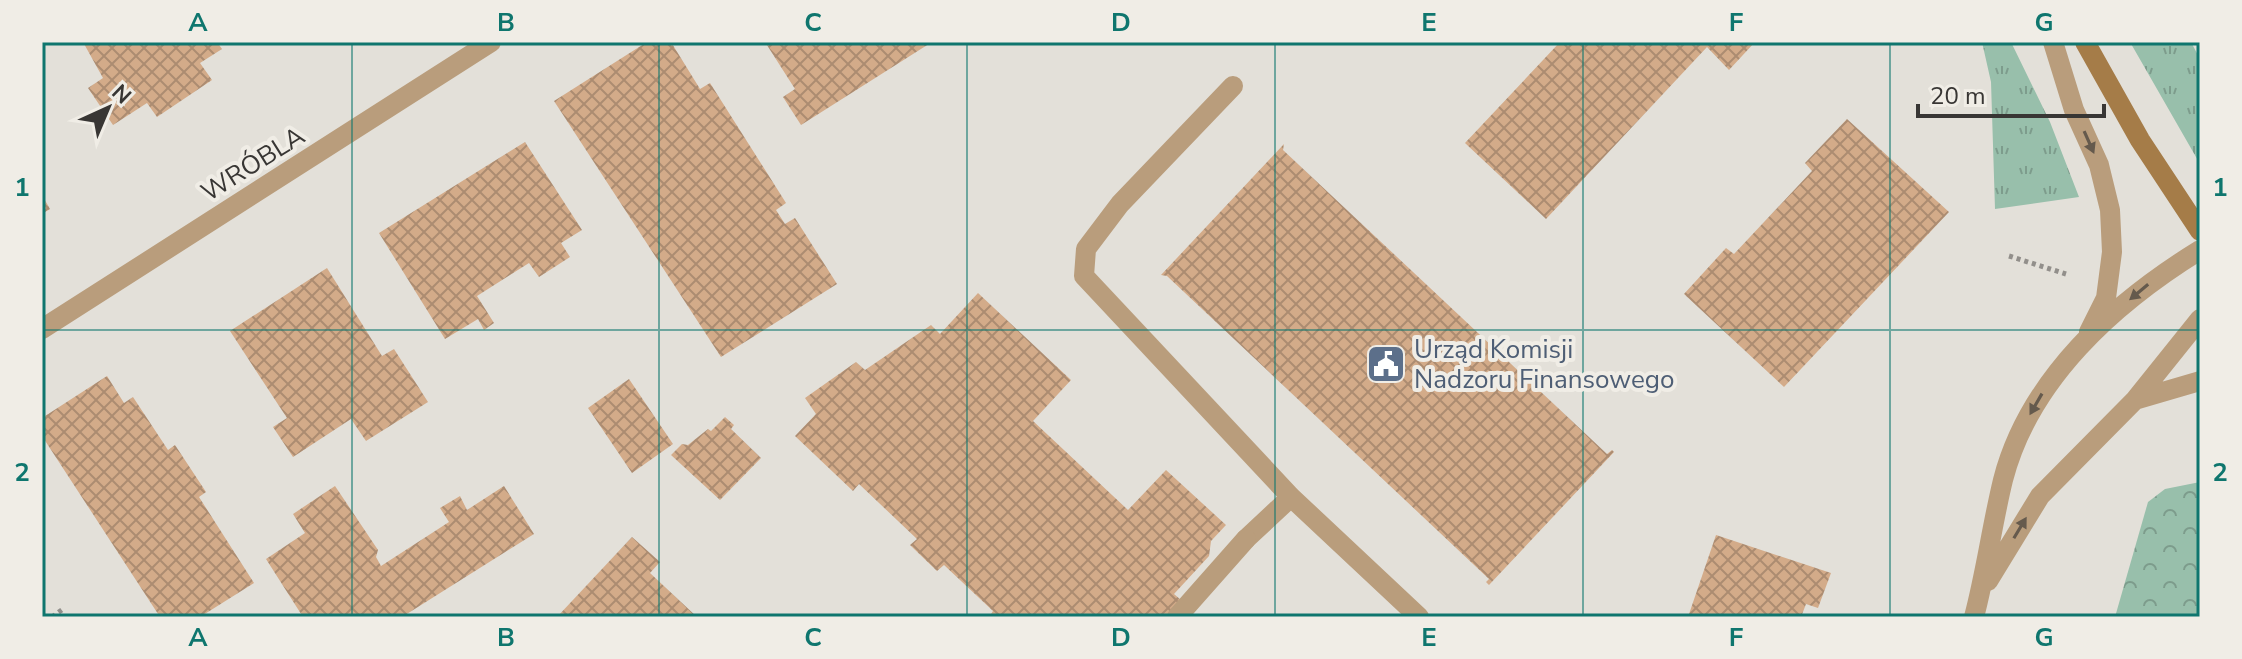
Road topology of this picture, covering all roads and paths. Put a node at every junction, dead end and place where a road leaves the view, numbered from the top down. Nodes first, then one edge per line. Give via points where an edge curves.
1 (491, 42) edge
2 (2053, 42) edge
3 (2085, 42) edge
4 (1233, 86) dead end
5 (2200, 231) edge
6 (2200, 250) edge
7 (2009, 256) dead end
8 (2063, 271) dead end
9 (2200, 319) edge
10 (42, 329) edge
11 (2083, 343) junction
12 (2200, 381) edge
13 (2135, 400) junction
14 (1291, 497) junction
15 (1980, 595) junction
16 (63, 609) dead end
17 (52, 617) edge
18 (1177, 617) edge
19 (1419, 617) edge
20 (1974, 617) edge

1 - 10 street, WRÓBLA
2 -> 11 street via 2074,110 2099,165 2110,210 2106,298
3 - 5 main road
4 - 14 street via 1120,204 1086,249 1084,276
6 -> 11 street via 2138,291
7 - 8 path
9 - 13 street
11 -> 15 street via 2056,373 2021,431 2004,478
12 - 13 street
15 -> 13 street via 2040,496
14 - 18 street
14 - 19 street
15 - 20 street
16 - 17 path

